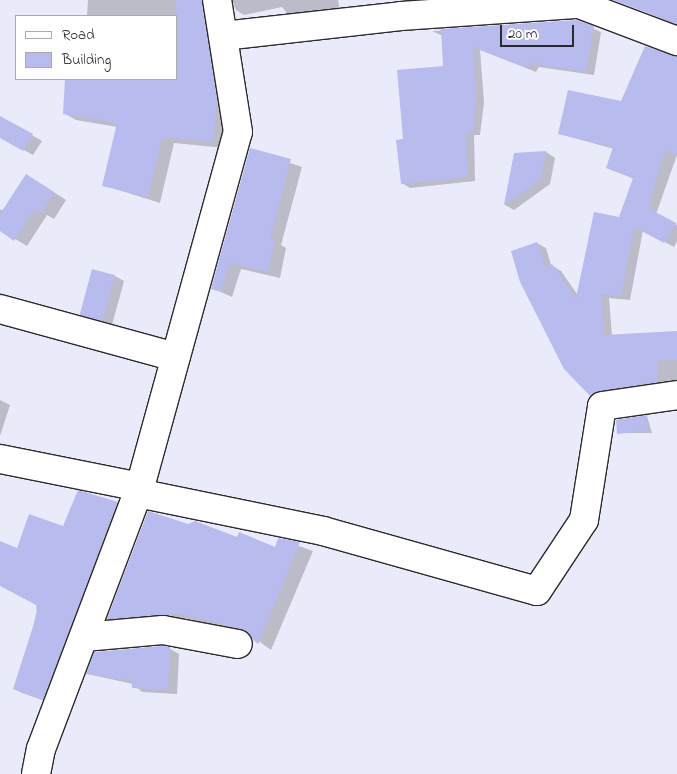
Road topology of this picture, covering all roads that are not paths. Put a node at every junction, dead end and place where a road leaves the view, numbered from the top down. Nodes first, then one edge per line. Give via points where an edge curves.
1 (217, 0) edge
2 (223, 36) junction
3 (677, 41) edge
4 (0, 310) edge
5 (176, 357) junction
6 (677, 395) edge
7 (0, 459) edge
8 (139, 490) junction
9 (84, 637) junction
10 (238, 644) dead end
11 (36, 774) edge

1 - 2 street
2 - 3 street via 401,16 579,4
2 - 5 street via 238,132
4 - 5 street
5 - 8 street
6 - 8 street via 602,406 584,520 537,591 323,531
7 - 8 street
8 - 9 street
9 - 10 street via 163,630
9 - 11 street

